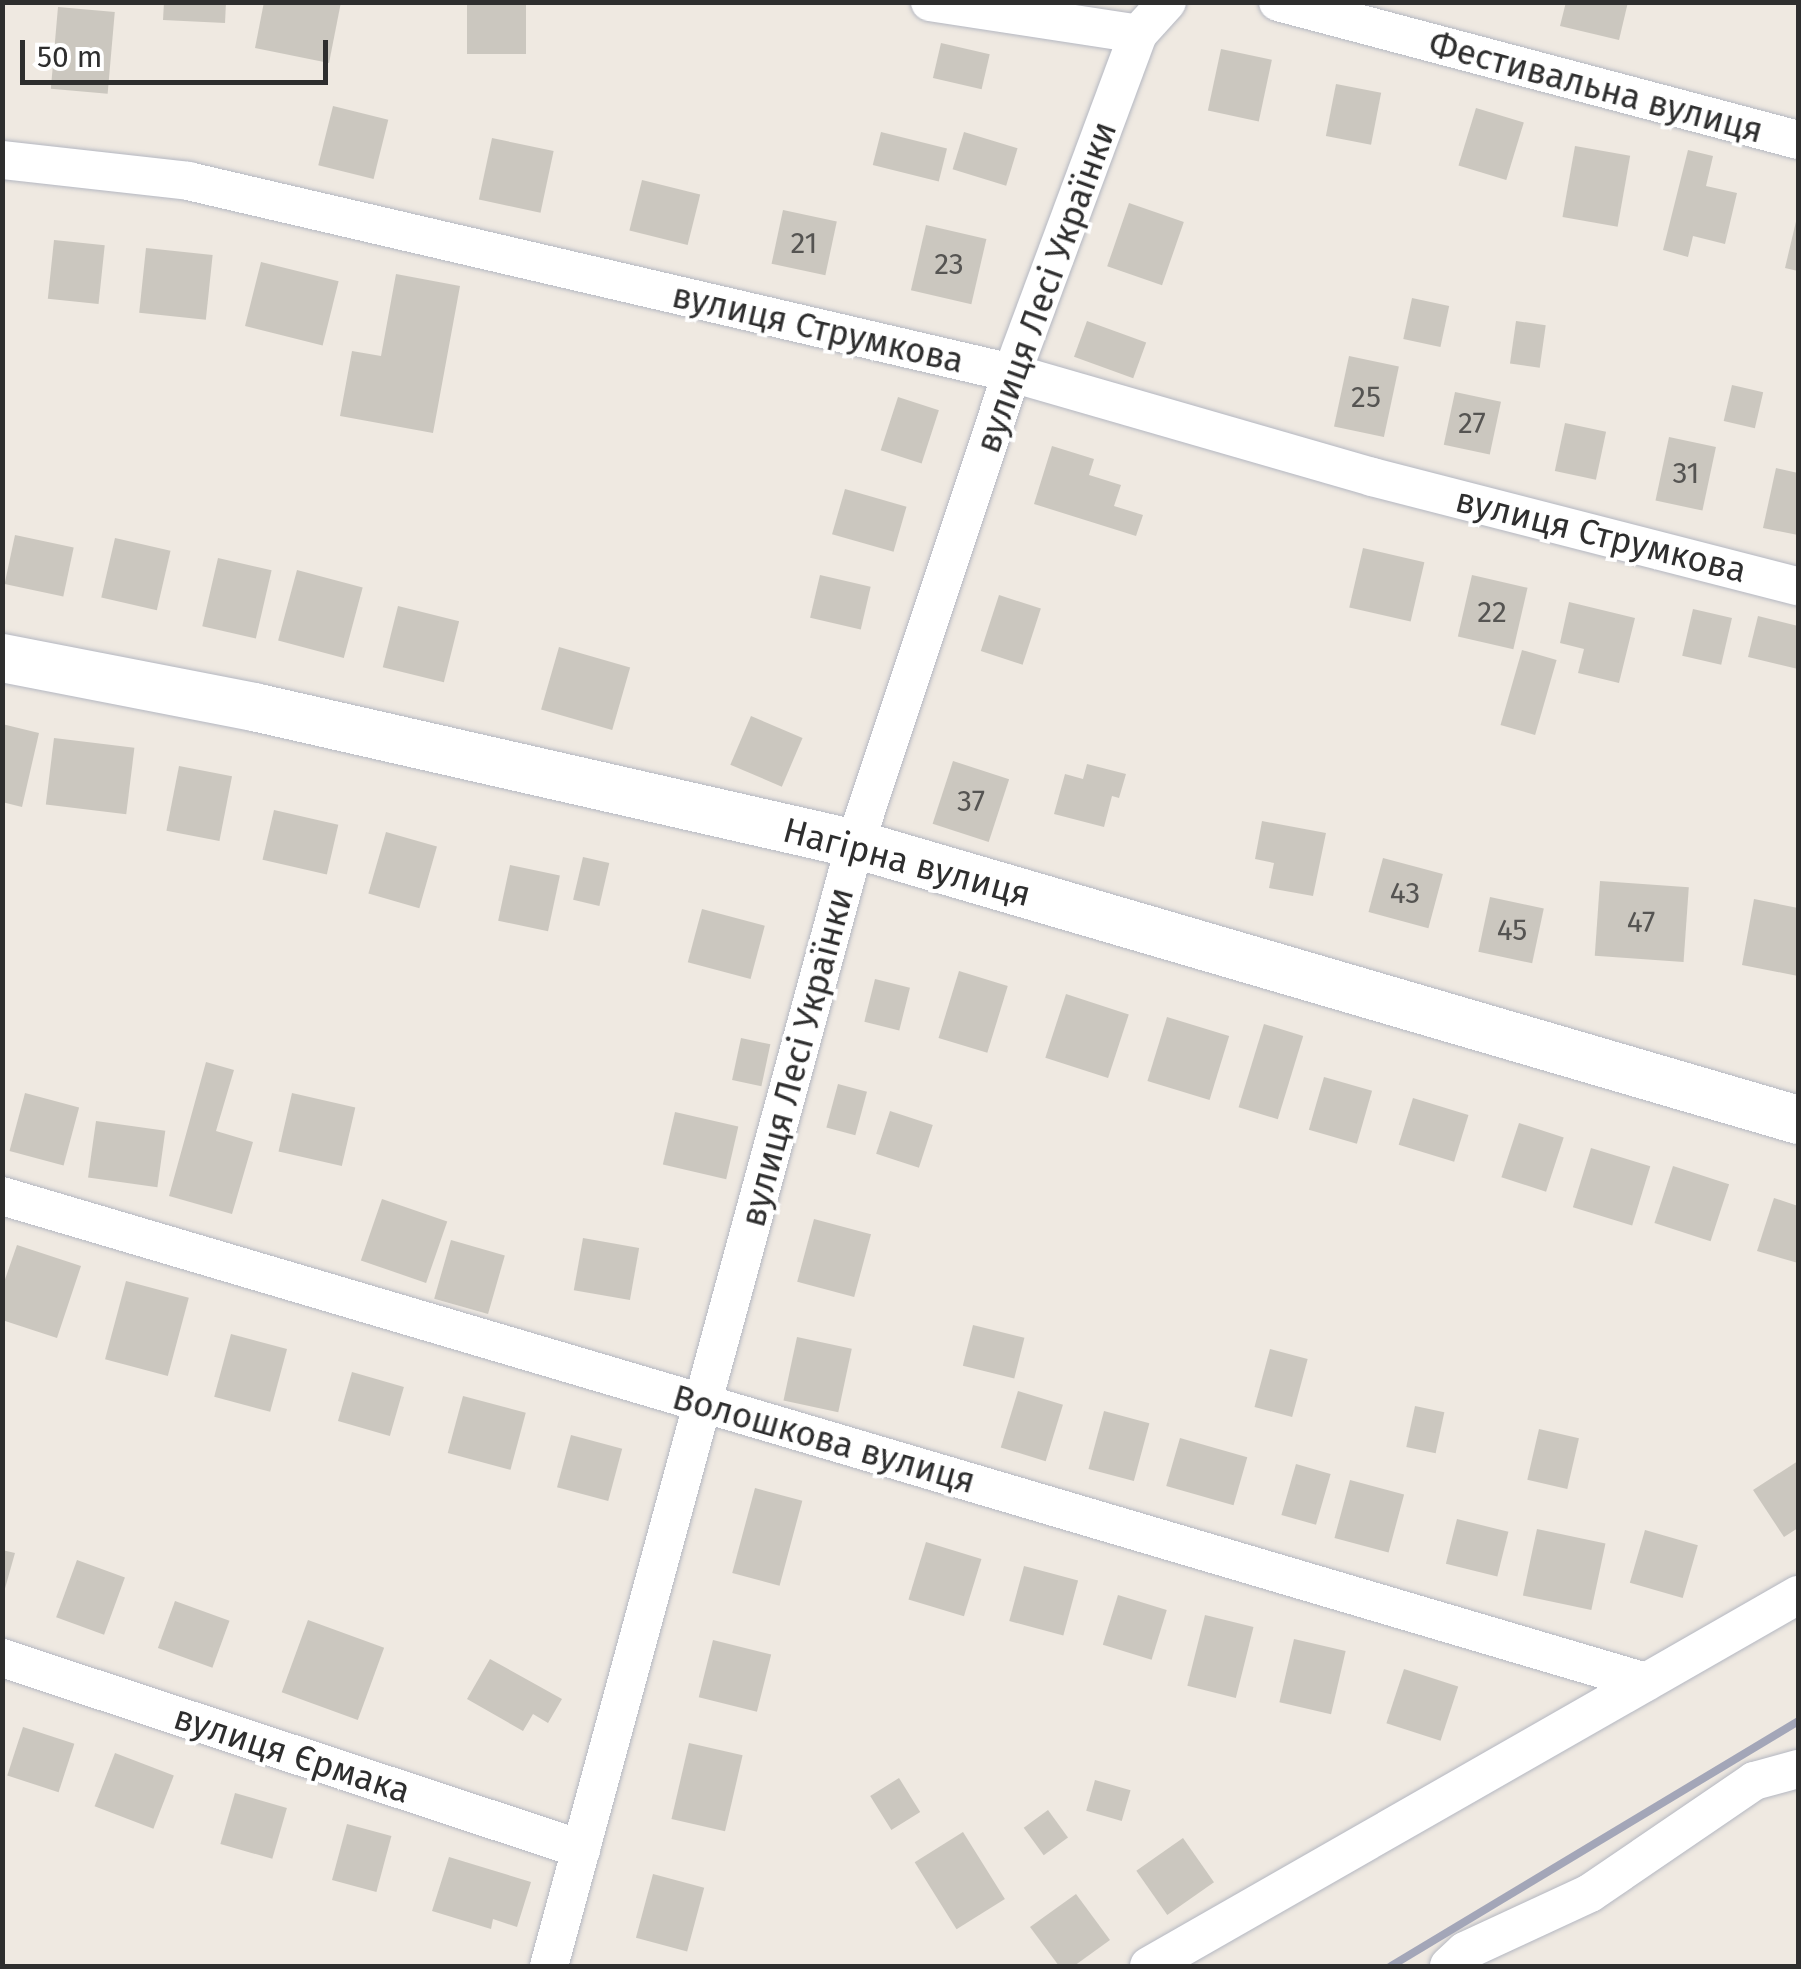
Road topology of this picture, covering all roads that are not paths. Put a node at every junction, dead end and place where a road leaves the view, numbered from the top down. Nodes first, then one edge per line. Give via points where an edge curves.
1 (930, 2) edge
2 (1167, 2) edge
3 (1278, 2) edge
4 (1138, 34) junction
5 (1798, 140) edge
6 (2, 160) edge
7 (1012, 373) junction
8 (1798, 586) edge
9 (2, 658) edge
10 (855, 844) junction
11 (1798, 1120) edge
12 (2, 1196) edge
13 (702, 1403) junction
14 (1798, 1595) edge
15 (2, 1658) edge
16 (1646, 1682) junction
17 (1798, 1768) edge
18 (581, 1849) junction
19 (549, 1966) edge
20 (1149, 1966) edge
21 (1449, 1966) edge

1 - 4 street
2 - 4 street, вулиця Лесі Українки
3 - 5 street, Фестивальна вулиця
4 - 7 street, вулиця Лесі Українки
6 - 7 street, вулиця Струмкова via 188,181
7 - 8 street, вулиця Струмкова via 1372,477
7 - 10 street, вулиця Лесі Українки
9 - 10 street, Нагірна вулиця via 254,707
10 - 11 street, Нагірна вулиця
10 - 13 street, вулиця Лесі Українки
12 - 13 street, Волошкова вулиця
13 - 16 street, Волошкова вулиця
13 - 18 street, вулиця Лесі Українки
14 - 16 street
15 - 18 street, вулиця Єрмака
16 - 20 street
17 - 21 street via 1754,1781 1590,1892 1465,1951
18 - 19 street, вулиця Лесі Українки

